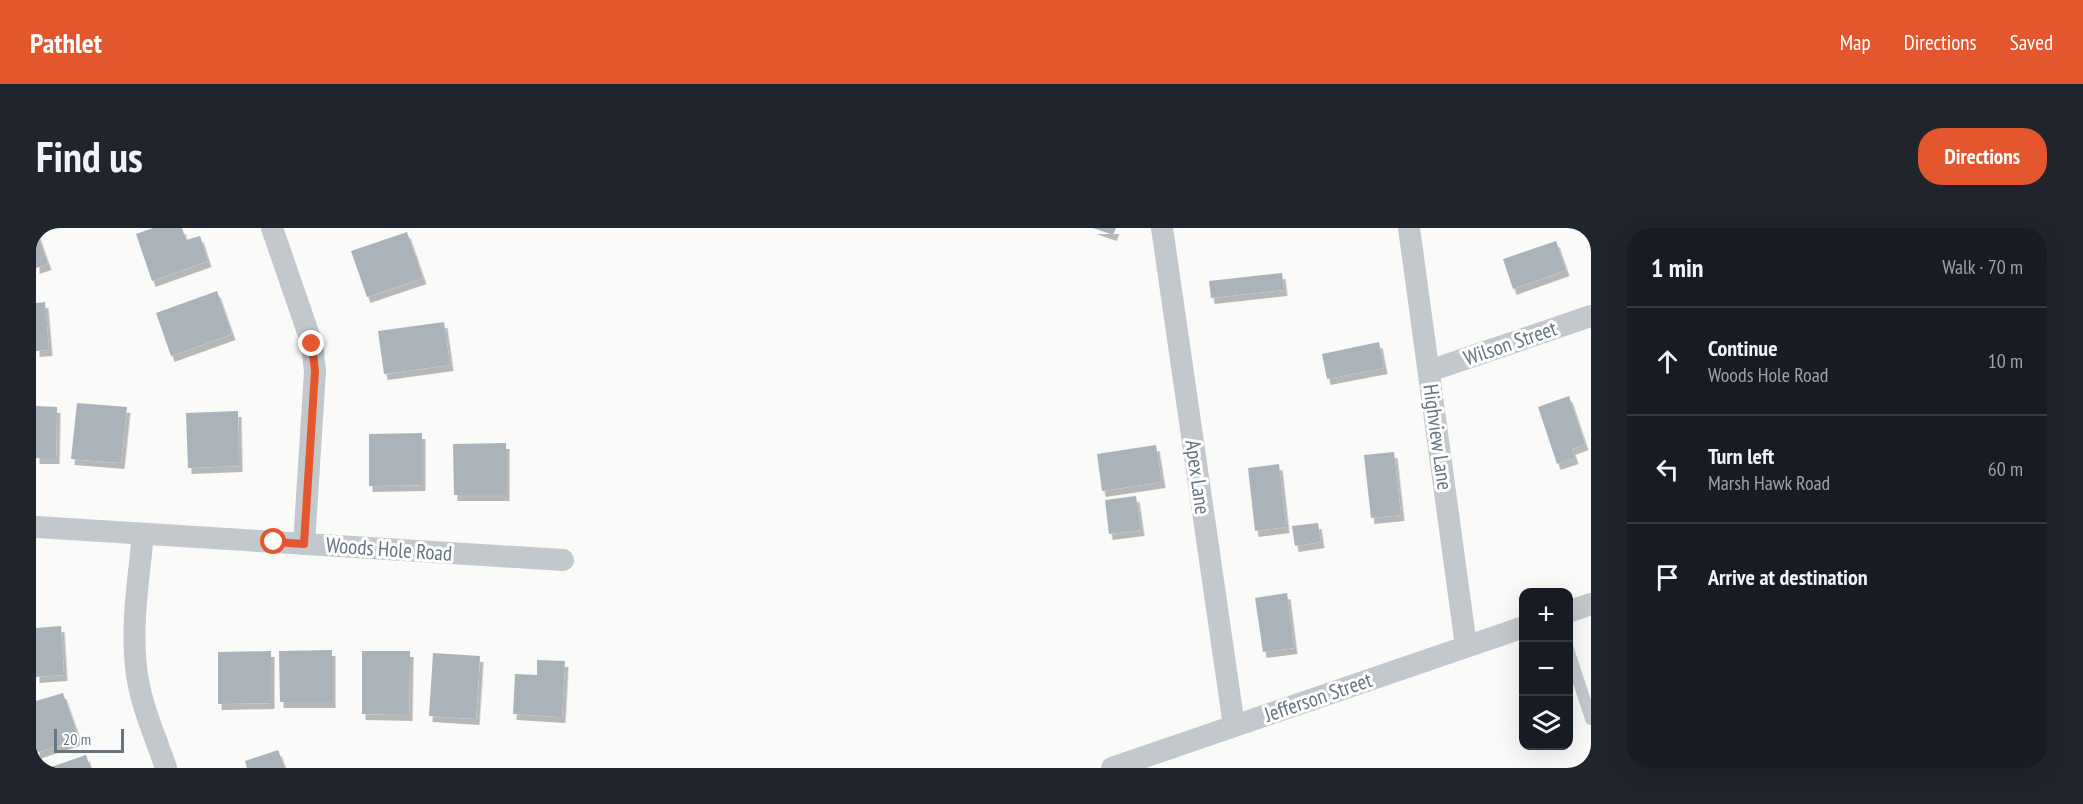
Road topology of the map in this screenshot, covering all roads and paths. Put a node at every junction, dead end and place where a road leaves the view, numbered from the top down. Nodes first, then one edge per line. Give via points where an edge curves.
1 (272, 228) edge
2 (1162, 228) edge
3 (1409, 228) edge
4 (1591, 316) edge
5 (1429, 371) junction
6 (36, 527) edge
7 (143, 534) junction
8 (304, 544) junction
9 (562, 561) dead end
10 (1591, 604) edge
11 (1573, 611) edge
12 (1519, 629) edge
13 (1466, 646) junction
14 (1573, 662) edge
15 (1591, 719) edge
16 (1234, 726) junction
17 (166, 768) edge
18 (1112, 768) edge

1 - 8 street via 312,344 315,371
2 - 16 street, Apex Lane
3 - 5 street, Highview Lane
4 - 5 street, Wilson Street
5 - 13 street, Highview Lane
6 - 7 street, Woods Hole Road
7 - 8 street, Woods Hole Road
7 - 17 street via 136,667 139,688
8 - 9 street, Woods Hole Road
10 - 11 street
12 - 13 street, Jefferson Street
13 - 16 street, Jefferson Street
14 - 15 lane
16 - 18 street, Jefferson Street

